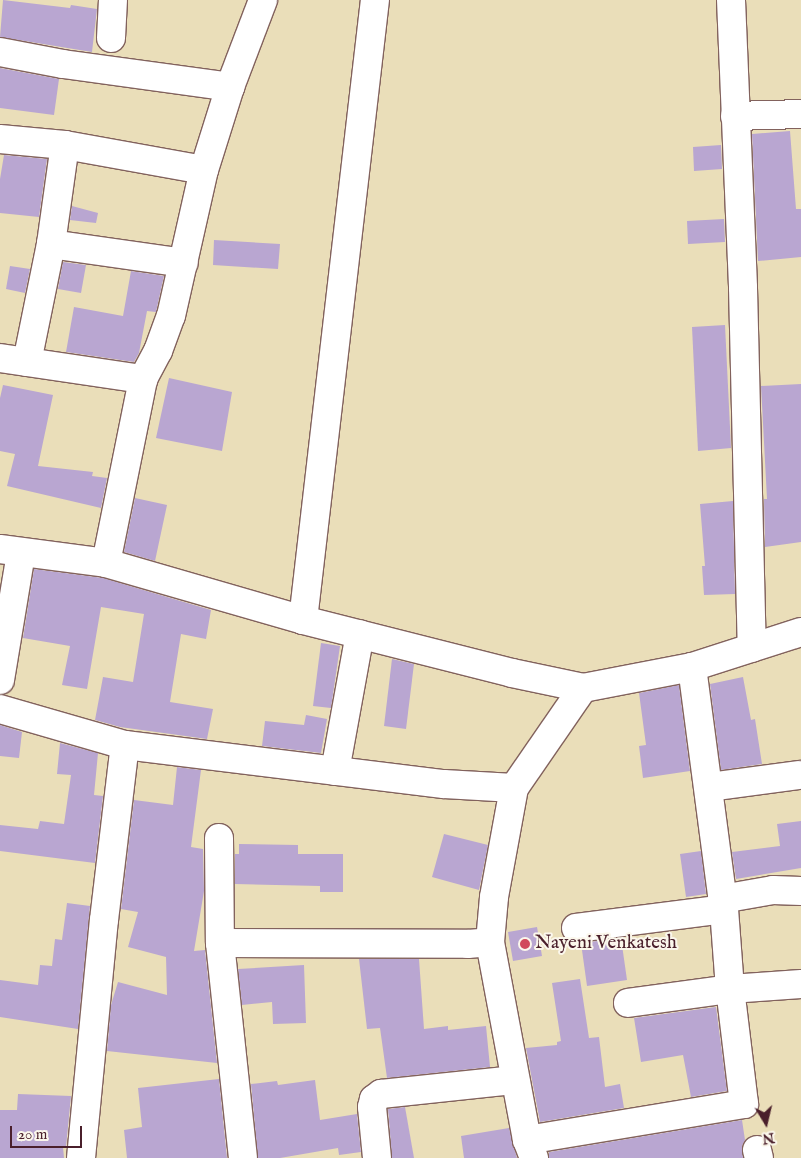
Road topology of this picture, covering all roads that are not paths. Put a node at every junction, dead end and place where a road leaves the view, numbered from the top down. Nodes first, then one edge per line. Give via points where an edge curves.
1 (113, 0) edge
2 (263, 0) edge
3 (375, 0) edge
4 (731, 0) edge
5 (110, 38) dead end
6 (0, 52) edge
7 (230, 87) junction
8 (801, 114) edge
9 (734, 116) junction
10 (0, 139) edge
11 (65, 145) junction
12 (204, 170) junction
13 (51, 244) junction
14 (184, 263) junction
15 (0, 358) edge
16 (27, 362) junction
17 (143, 379) junction
18 (10, 551) edge
19 (106, 564) junction
20 (303, 620) junction
21 (801, 632) edge
22 (360, 634) junction
23 (752, 648) junction
24 (692, 667) junction
25 (0, 680) edge
26 (583, 688) junction
27 (0, 709) edge
28 (125, 745) junction
29 (335, 771) junction
30 (799, 775) dead end
31 (709, 787) junction
32 (514, 788) junction
33 (219, 838) dead end
34 (801, 891) edge
35 (723, 904) junction
36 (576, 928) dead end
37 (490, 942) junction
38 (220, 944) junction
39 (801, 984) edge
40 (730, 988) junction
41 (628, 1004) dead end
42 (515, 1080) junction
43 (530, 1149) edge
44 (81, 1158) edge
45 (244, 1158) edge
46 (370, 1158) edge

1 - 5 street
2 - 7 street
3 - 20 street
4 - 9 street
6 - 7 street
7 - 12 street
8 - 9 street
9 - 23 street via 743,288
10 - 11 street
11 - 12 street
11 - 13 street
12 - 14 street
13 - 14 street
13 - 16 street
14 - 17 street via 171,316
15 - 16 street
16 - 17 street
17 - 19 street
18 - 19 street
18 - 25 street
19 - 20 street
20 - 22 street
21 - 23 street
22 - 26 street
22 - 29 street
23 - 24 street
24 - 26 street
24 - 31 street
26 - 32 street
27 - 28 street
28 - 29 street
28 - 44 street
29 - 32 street via 444,784
30 - 31 street
31 - 35 street
32 - 37 street via 496,881
33 - 38 street
34 - 35 street via 772,890
35 - 36 street
35 - 40 street
37 - 38 street
37 - 42 street
38 - 45 street
39 - 40 street
40 - 41 street
40 - 43 street via 744,1104
42 - 43 street
42 - 46 street via 382,1094 374,1099 372,1107

